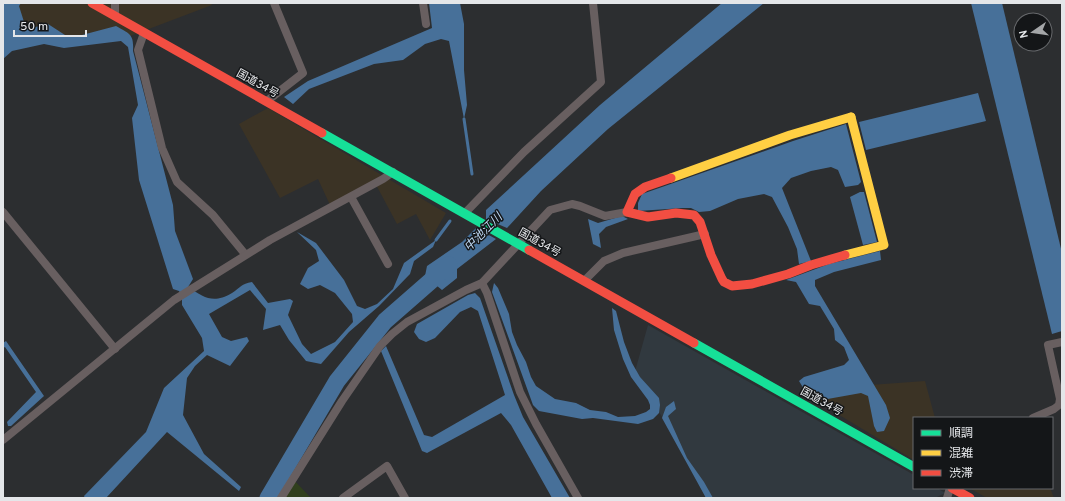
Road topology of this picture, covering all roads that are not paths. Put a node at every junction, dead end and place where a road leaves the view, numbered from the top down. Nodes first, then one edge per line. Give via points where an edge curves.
1 (92, 3) edge
2 (115, 3) edge
3 (274, 3) edge
4 (423, 3) edge
5 (593, 3) edge
6 (115, 16) junction
7 (426, 24) dead end
8 (144, 33) junction
9 (267, 102) junction
10 (393, 172) junction
11 (351, 197) junction
12 (3, 212) edge
13 (627, 212) junction
14 (469, 216) junction
15 (705, 234) junction
16 (514, 241) junction
17 (245, 254) junction
18 (388, 264) dead end
19 (584, 281) junction
20 (482, 283) junction
21 (1062, 342) edge
22 (115, 349) junction
23 (1035, 417) edge
24 (3, 440) edge
25 (913, 465) edge
26 (953, 489) edge
27 (284, 497) edge
28 (343, 498) edge
29 (405, 498) edge
30 (578, 498) edge
31 (970, 498) edge

1 - 6 main road, 国道34号
2 - 6 street
3 - 9 street via 303,73
4 - 7 street
5 - 14 street via 601,82 524,152
6 - 8 main road, 国道34号
8 - 9 main road, 国道34号
8 - 17 street via 138,50 162,148 177,182 213,215
9 - 10 main road, 国道34号
10 - 11 street
10 - 14 main road, 国道34号
11 - 17 street
11 - 18 street
12 - 22 street
13 - 15 main road via 648,217 676,213 694,215
13 - 15 main road via 635,194 645,187 790,135 851,117 884,245 752,284 732,286 722,279
13 - 16 street via 605,216 572,204 550,210
14 - 16 main road, 国道34号
15 - 19 street via 623,253 604,262
16 - 19 main road, 国道34号
16 - 20 street
17 - 22 street via 174,300
19 - 25 main road, 国道34号
20 - 27 street via 407,322 380,346 342,401
20 - 30 street via 520,392
21 - 23 street via 1048,346 1060,399 1059,405
22 - 24 street
26 - 31 main road
28 - 29 street via 387,466

